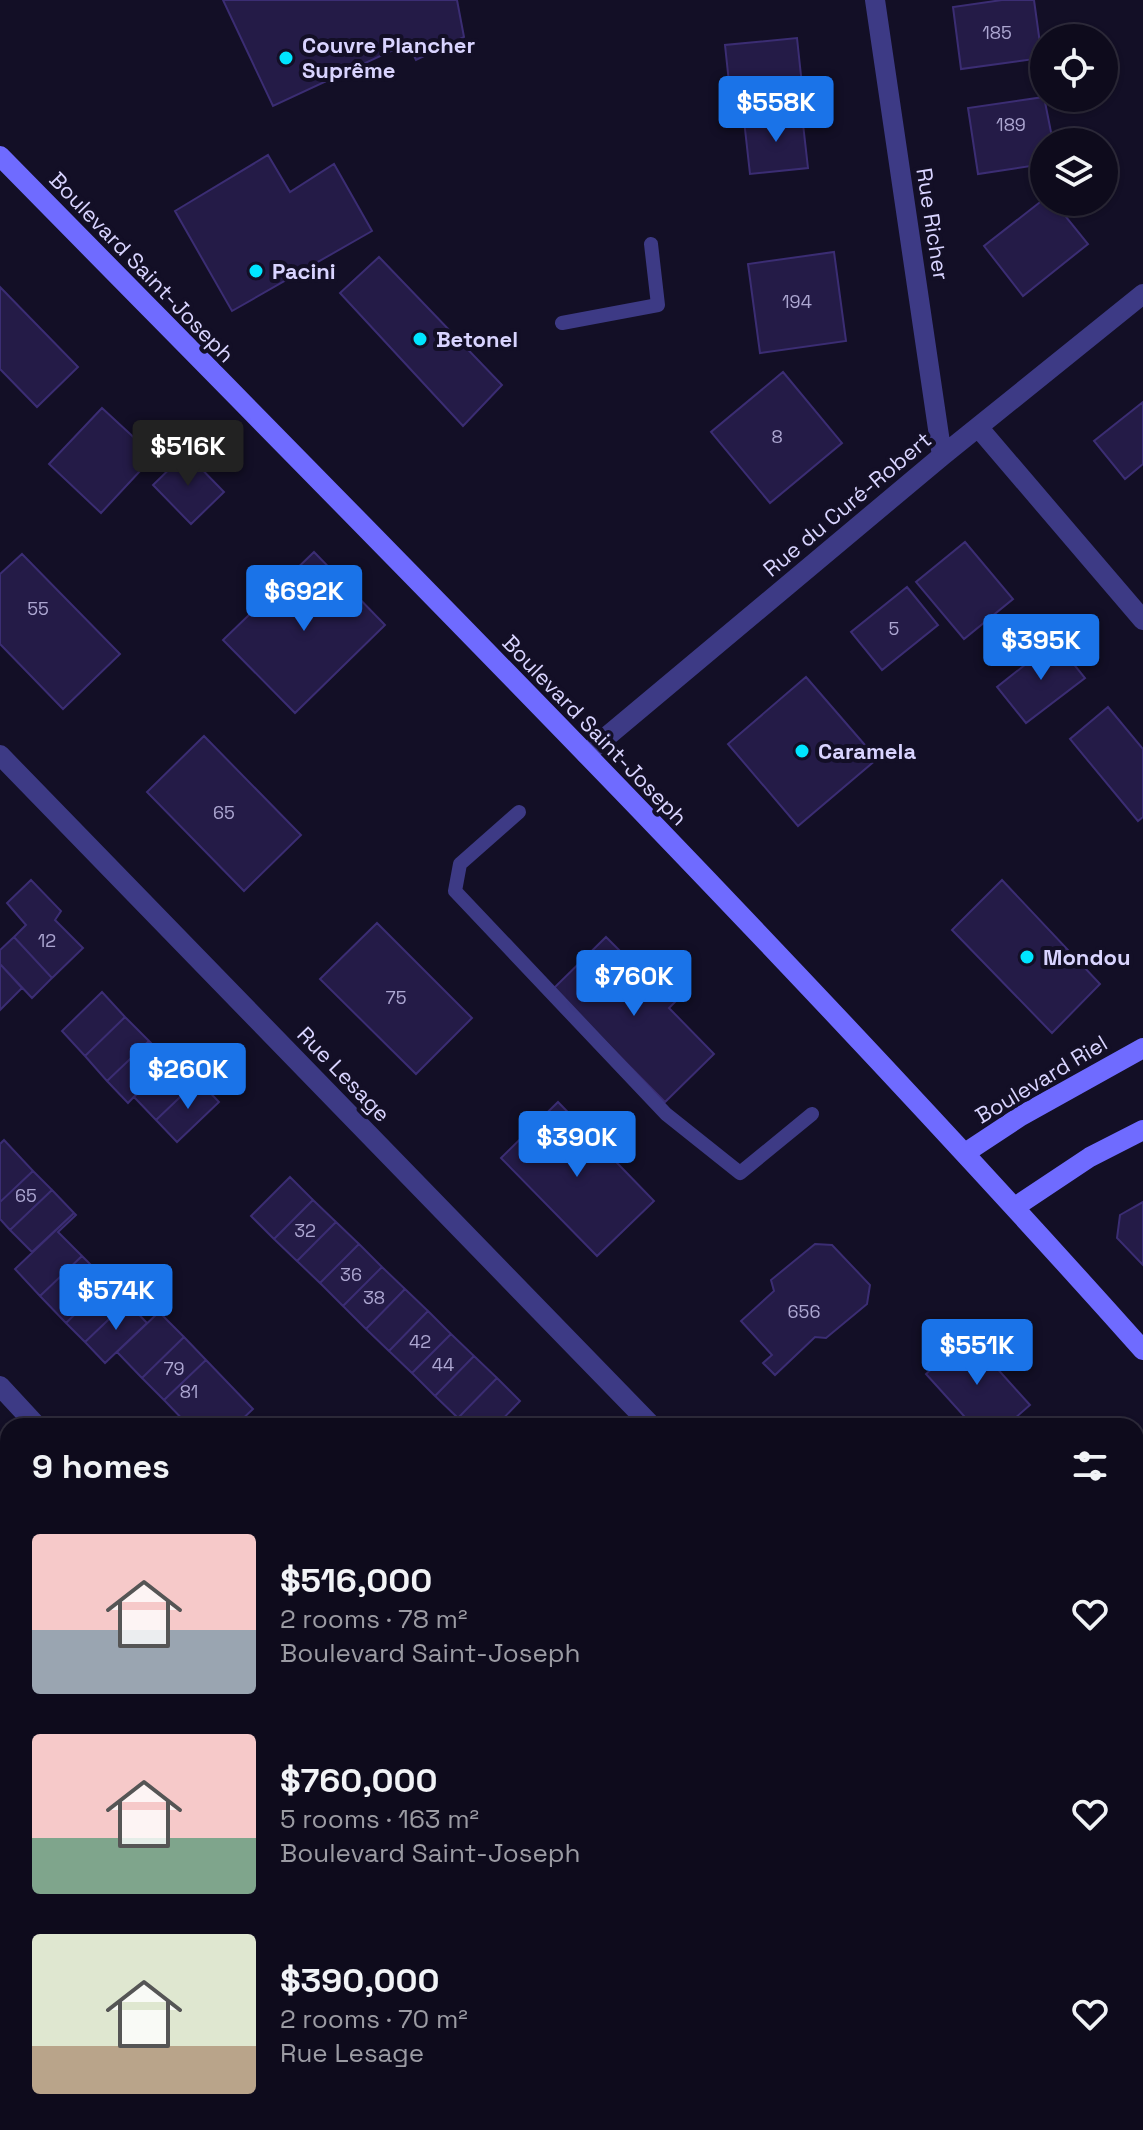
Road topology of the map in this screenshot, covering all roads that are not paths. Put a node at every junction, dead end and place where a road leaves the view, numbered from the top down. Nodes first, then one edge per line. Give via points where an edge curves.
1 (875, 0) edge
2 (0, 156) edge
3 (651, 244) dead end
4 (1143, 294) edge
5 (562, 323) dead end
6 (978, 427) junction
7 (942, 456) junction
8 (1143, 620) edge
9 (586, 754) junction
10 (0, 755) edge
11 (519, 812) dead end
12 (1143, 1048) edge
13 (812, 1114) dead end
14 (1143, 1130) edge
15 (965, 1153) junction
16 (1015, 1207) junction
17 (1143, 1350) edge
18 (0, 1386) edge
19 (30, 1418) edge
20 (644, 1418) edge

1 - 7 street, Rue Richer
2 - 9 main road, Boulevard Saint-Joseph
3 - 5 lane via 658,305
4 - 6 street, Rue du Curé-Robert
6 - 7 street, Rue du Curé-Robert
6 - 8 street
7 - 9 street, Rue du Curé-Robert
9 - 15 main road, Boulevard Saint-Joseph
10 - 20 street, Rue Lesage
11 - 13 lane via 460,864 455,891 666,1114 740,1173
12 - 15 main road, Boulevard Riel
14 - 16 main road via 1090,1157
15 - 16 main road, Boulevard Saint-Joseph
16 - 17 main road, Boulevard Saint-Joseph
18 - 19 street

